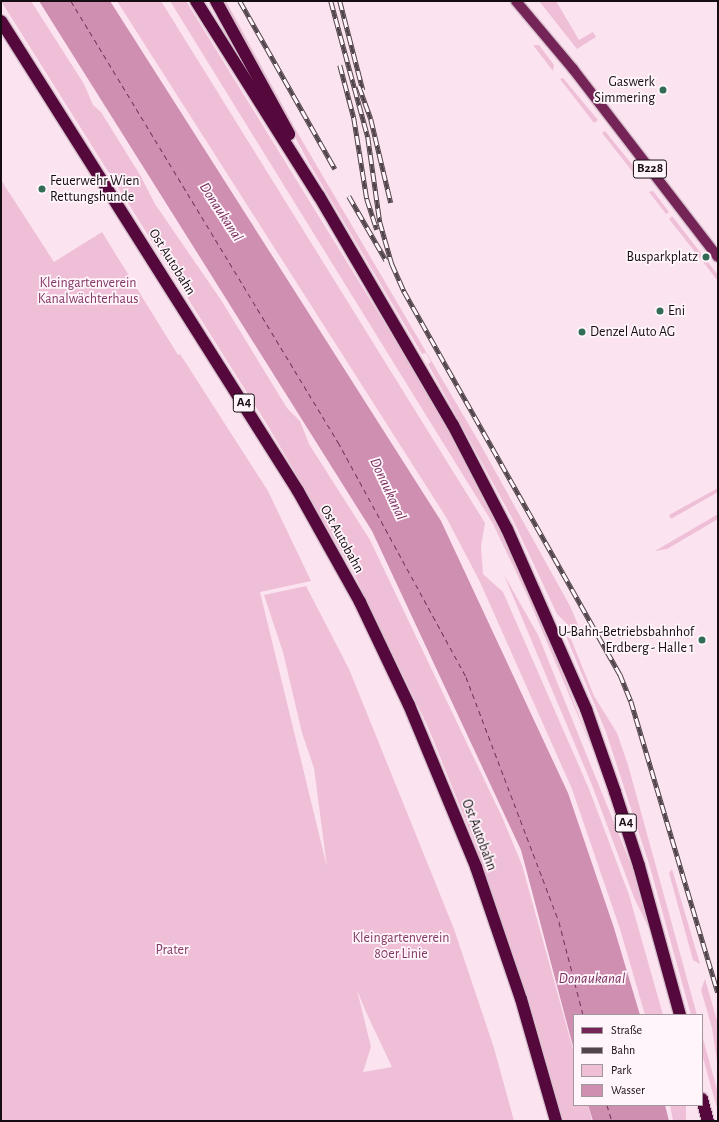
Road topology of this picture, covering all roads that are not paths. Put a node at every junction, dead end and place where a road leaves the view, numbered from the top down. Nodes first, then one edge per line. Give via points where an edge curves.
1 (196, 1) edge
2 (216, 1) edge
3 (516, 1) edge
4 (1, 21) edge
5 (319, 196) junction
6 (718, 257) edge
7 (680, 1014) edge
8 (703, 1103) edge
9 (556, 1121) edge
10 (708, 1121) edge

1 - 5 highway, A4
2 - 5 highway via 308,167
3 - 6 main road, B228 via 573,70
4 - 9 highway, Ost Autobahn / A4 via 290,478 360,602 409,705 476,867 521,999
5 - 7 highway, A4 via 453,425 507,529 548,620 586,709 640,866
8 - 10 highway

